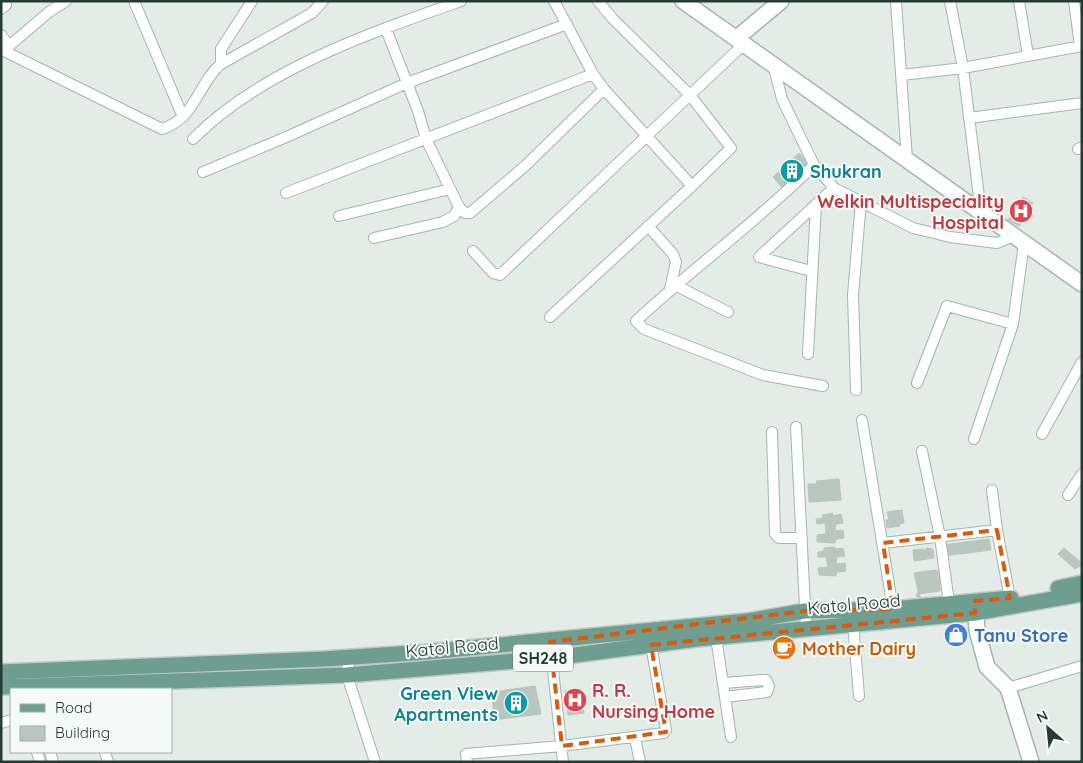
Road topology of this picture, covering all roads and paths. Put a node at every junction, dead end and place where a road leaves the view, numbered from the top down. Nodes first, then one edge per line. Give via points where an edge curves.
1 (66, 1) edge
2 (134, 1) edge
3 (252, 1) edge
4 (323, 1) edge
5 (461, 1) edge
6 (554, 1) edge
7 (598, 1) edge
8 (684, 1) edge
9 (768, 1) edge
10 (781, 1) edge
11 (896, 1) edge
12 (950, 1) edge
13 (1019, 1) edge
14 (1074, 1) edge
15 (567, 24) junction
16 (386, 30) junction
17 (1, 35) edge
18 (737, 39) junction
19 (1081, 46) edge
20 (5, 50) edge
21 (1028, 55) junction
22 (221, 64) junction
23 (773, 64) junction
24 (963, 68) junction
25 (593, 74) junction
26 (902, 75) junction
27 (407, 83) junction
28 (604, 89) junction
29 (690, 95) junction
30 (1082, 103) edge
31 (182, 117) junction
32 (969, 118) junction
33 (648, 136) junction
34 (426, 139) junction
35 (193, 140) dead end
36 (907, 160) junction
37 (814, 166) junction
38 (202, 172) dead end
39 (692, 186) junction
40 (834, 188) junction
41 (450, 189) junction
42 (286, 193) dead end
43 (861, 201) junction
44 (816, 204) junction
45 (459, 207) junction
46 (981, 213) junction
47 (339, 216) dead end
48 (648, 226) junction
49 (374, 238) dead end
50 (1019, 239) junction
51 (473, 251) dead end
52 (811, 271) junction
53 (1082, 284) edge
54 (672, 287) junction
55 (728, 312) dead end
56 (550, 317) dead end
57 (1013, 324) junction
58 (808, 354) dead end
59 (1082, 362) edge
60 (917, 383) dead end
61 (823, 386) dead end
62 (856, 390) dead end
63 (862, 420) dead end
64 (796, 427) dead end
65 (772, 432) dead end
66 (1042, 434) dead end
67 (974, 439) dead end
68 (922, 450) dead end
69 (1082, 474) edge
70 (992, 490) dead end
71 (1068, 495) dead end
72 (998, 530) junction
73 (940, 537) junction
74 (802, 538) junction
75 (883, 543) junction
76 (1082, 583) edge
77 (1082, 594) edge
78 (1010, 598) junction
79 (949, 603) junction
80 (975, 607) junction
81 (893, 608) junction
82 (805, 611) junction
83 (853, 623) junction
84 (806, 627) junction
85 (716, 637) junction
86 (550, 642) junction
87 (651, 645) junction
88 (349, 658) junction
89 (552, 658) junction
90 (1082, 666) edge
91 (86, 669) junction
92 (1, 672) edge
93 (347, 675) junction
94 (723, 683) junction
95 (1, 687) edge
96 (86, 687) edge
97 (31, 688) edge
98 (1008, 688) junction
99 (859, 696) dead end
100 (725, 697) junction
101 (731, 736) dead end
102 (635, 738) junction
103 (562, 746) junction
104 (374, 762) edge
105 (467, 762) edge
106 (563, 762) edge
107 (640, 762) edge
108 (1031, 762) edge

1 - 20 street
2 - 31 street
3 - 22 street via 221,49
4 - 22 street via 312,13
5 - 16 street
6 - 15 street
7 - 29 street
8 - 18 street
9 - 18 street
10 - 18 street
11 - 26 street
12 - 24 street
13 - 21 street
14 - 19 street
15 - 25 street
15 - 27 street
16 - 27 street
16 - 35 street via 279,74 240,98
17 - 20 street
18 - 23 street
18 - 29 street
19 - 21 street
20 - 31 street via 162,130 173,126
21 - 24 street
22 - 31 street
23 - 36 street
23 - 37 street via 782,99
24 - 26 street
24 - 32 street
25 - 28 street
25 - 34 street
26 - 36 street
27 - 34 street
27 - 38 street
28 - 33 street
28 - 45 street via 474,211 464,213
29 - 33 street
29 - 39 street via 731,148
30 - 32 street
32 - 46 street
33 - 39 street
33 - 51 street via 500,275 493,273
34 - 41 street
34 - 42 street
36 - 46 street
37 - 40 street
37 - 54 street via 782,197
39 - 48 street
40 - 43 street
40 - 44 street
41 - 45 street
41 - 47 street
43 - 50 street via 913,228 950,237 997,244
43 - 62 street via 853,294
44 - 52 street
44 - 52 street via 759,257
45 - 49 street via 454,216 443,222
46 - 50 street
48 - 54 street via 673,254 676,262
48 - 56 street
50 - 53 street
50 - 57 street
52 - 58 street
54 - 55 street
54 - 61 street via 636,320 644,329 763,375
57 - 60 street via 947,306
57 - 67 street
59 - 66 street
63 - 75 street
64 - 74 street
65 - 74 street via 775,534 780,538
68 - 73 street
69 - 71 street
70 - 72 street
72 - 73 street
72 - 78 street
73 - 75 street
73 - 79 street
74 - 82 street
75 - 81 street
76 - 78 main road, Katol Road / SH248
77 - 80 main road, Katol Road / SH248
78 - 80 main road, Katol Road / SH248
79 - 80 main road, Katol Road / SH248
79 - 81 main road, Katol Road / SH248
80 - 83 main road, Katol Road / SH248
80 - 98 street via 987,667
81 - 82 main road, Katol Road / SH248
82 - 84 street
82 - 86 main road, Katol Road / SH248 via 746,621 597,634
83 - 84 main road, Katol Road / SH248
83 - 99 street
84 - 85 main road, Katol Road / SH248
85 - 87 main road, Katol Road / SH248
85 - 94 street
86 - 88 main road, Katol Road / SH248
86 - 89 street
87 - 89 main road, Katol Road / SH248
87 - 102 street via 666,730
88 - 91 main road, Katol Road / SH248
88 - 93 street
89 - 93 main road, Katol Road / SH248
89 - 103 street
90 - 98 street
91 - 92 main road, Katol Road / SH248
91 - 96 street
93 - 96 main road, Katol Road / SH248
93 - 104 street
94 - 100 street
94 - 100 street via 766,680 769,686 766,692
95 - 97 main road, Katol Road / SH248
96 - 97 main road, Katol Road / SH248
98 - 108 street
100 - 101 street
102 - 103 street
102 - 107 street
103 - 105 street via 466,754
103 - 106 street

